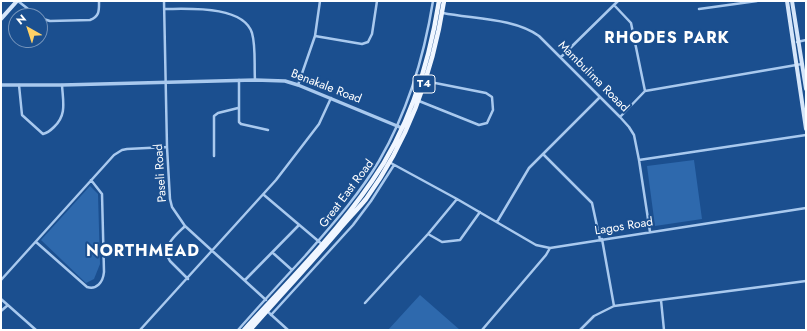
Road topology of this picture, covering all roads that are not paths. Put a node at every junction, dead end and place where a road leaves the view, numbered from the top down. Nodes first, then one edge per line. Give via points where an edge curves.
1 (18, 1) edge
2 (99, 1) edge
3 (164, 1) edge
4 (320, 1) edge
5 (377, 1) edge
6 (433, 1) edge
7 (439, 1) edge
8 (444, 1) edge
9 (618, 1) edge
10 (757, 1) edge
11 (787, 1) edge
12 (792, 1) edge
13 (614, 5) junction
14 (27, 8) edge
15 (164, 9) junction
16 (698, 9) dead end
17 (443, 13) junction
18 (1, 19) edge
19 (48, 20) edge
20 (315, 36) junction
21 (806, 40) edge
22 (799, 42) junction
23 (793, 43) junction
24 (561, 57) junction
25 (802, 64) junction
26 (796, 66) junction
27 (239, 80) junction
28 (255, 80) junction
29 (425, 81) junction
30 (167, 83) junction
31 (1, 85) edge
32 (19, 85) junction
33 (62, 85) junction
34 (298, 85) junction
35 (806, 89) edge
36 (645, 91) junction
37 (600, 97) junction
38 (331, 98) junction
39 (419, 101) junction
40 (238, 108) junction
41 (805, 116) edge
42 (620, 117) junction
43 (400, 127) junction
44 (806, 129) edge
45 (268, 130) dead end
46 (806, 136) edge
47 (167, 147) junction
48 (543, 154) junction
49 (214, 156) dead end
50 (639, 160) junction
51 (387, 161) junction
52 (394, 165) junction
53 (92, 180) junction
54 (264, 195) junction
55 (457, 199) junction
56 (806, 208) edge
57 (480, 212) junction
58 (496, 222) junction
59 (299, 224) junction
60 (185, 226) junction
61 (650, 232) junction
62 (428, 234) junction
63 (601, 239) junction
64 (36, 242) junction
65 (322, 244) junction
66 (550, 248) junction
67 (212, 251) junction
68 (272, 253) junction
69 (292, 270) junction
70 (288, 277) junction
71 (188, 278) junction
72 (1, 280) edge
73 (245, 280) junction
74 (806, 281) edge
75 (1, 299) edge
76 (661, 300) junction
77 (267, 301) junction
78 (365, 303) dead end
79 (8, 305) junction
80 (614, 306) junction
81 (266, 311) junction
82 (1, 312) edge
83 (271, 315) junction
84 (36, 330) edge
85 (140, 330) edge
86 (238, 330) edge
87 (244, 330) edge
88 (250, 330) edge
89 (288, 330) edge
90 (482, 330) edge
91 (580, 330) edge
92 (664, 330) edge

1 - 14 street
1 - 18 main road
2 - 19 street via 99,14 90,20
3 - 15 street, Paseli Road
4 - 20 street
5 - 20 street via 372,34 368,42 362,44
6 - 43 street via 420,62
7 - 43 main road, Great East Road / T4 via 421,79
8 - 17 main road, Great East Road / T4
9 - 13 street
10 - 16 street
11 - 23 main road
12 - 22 main road
13 - 24 street
13 - 36 street via 631,23
15 - 28 street via 205,10 242,19 253,39
15 - 30 street, Paseli Road
17 - 24 street, Mambulima Roaad via 526,28 539,36
17 - 29 main road, Great East Road / T4
20 - 34 street
21 - 22 street
22 - 23 street
22 - 25 main road
23 - 26 main road
24 - 37 street, Mambulima Roaad
25 - 26 street
25 - 35 main road
26 - 36 street
26 - 41 main road
27 - 28 street, Benakale Road
27 - 30 street, Benakale Road
27 - 40 street
28 - 34 street, Benakale Road via 283,80
29 - 39 main road, Great East Road / T4
29 - 39 street via 486,93 492,98 493,110 487,123 479,125
30 - 33 street, Benakale Road
30 - 47 street, Paseli Road
31 - 32 street, Benakale Road
32 - 33 street, Benakale Road
32 - 33 street via 22,116 44,134 61,118
34 - 38 street, Benakale Road
36 - 42 street
37 - 42 street, Mambulima Roaad
37 - 48 street
38 - 43 street, Benakale Road
38 - 54 street via 323,118
39 - 51 main road, Great East Road / T4 via 402,138
40 - 45 street via 240,123
40 - 49 street via 214,116
41 - 44 main road
42 - 50 street, Mambulima Roaad via 632,132
43 - 51 main road, Great East Road / T4
43 - 65 street
46 - 50 street
47 - 53 street via 122,150 112,157
47 - 60 street, Paseli Road via 171,203 174,212
48 - 58 street via 526,172
48 - 63 street via 592,203
50 - 61 street, Mambulima Roaad
51 - 52 street
51 - 65 main road, Great East Road / T4 via 365,200
52 - 55 street
52 - 83 street via 353,225
53 - 64 street
53 - 64 street via 102,194 104,272 99,285 87,288
54 - 59 street
54 - 67 street
55 - 57 street
55 - 62 street
56 - 61 street, Lagos Road
57 - 58 street
57 - 62 street via 460,240 442,242
58 - 66 street via 536,245
59 - 65 street
59 - 68 street
60 - 67 street, Paseli Road
60 - 71 street via 170,242 167,255
61 - 63 street, Lagos Road
62 - 78 street
63 - 66 street, Lagos Road
63 - 80 street
64 - 72 street
65 - 69 street
65 - 70 main road, Great East Road / T4
65 - 81 main road, Great East Road / T4
66 - 90 street
67 - 71 street
67 - 73 street, Paseli Road
68 - 69 street
68 - 73 street
69 - 70 street
70 - 77 main road, Great East Road / T4
71 - 85 street
73 - 77 street, Paseli Road
74 - 76 street
75 - 79 street
76 - 80 street
76 - 92 street
77 - 86 street
77 - 87 main road, Great East Road / T4
79 - 82 street
79 - 84 street
80 - 91 street via 594,316
81 - 83 street
81 - 88 main road, Great East Road / T4
83 - 89 street

